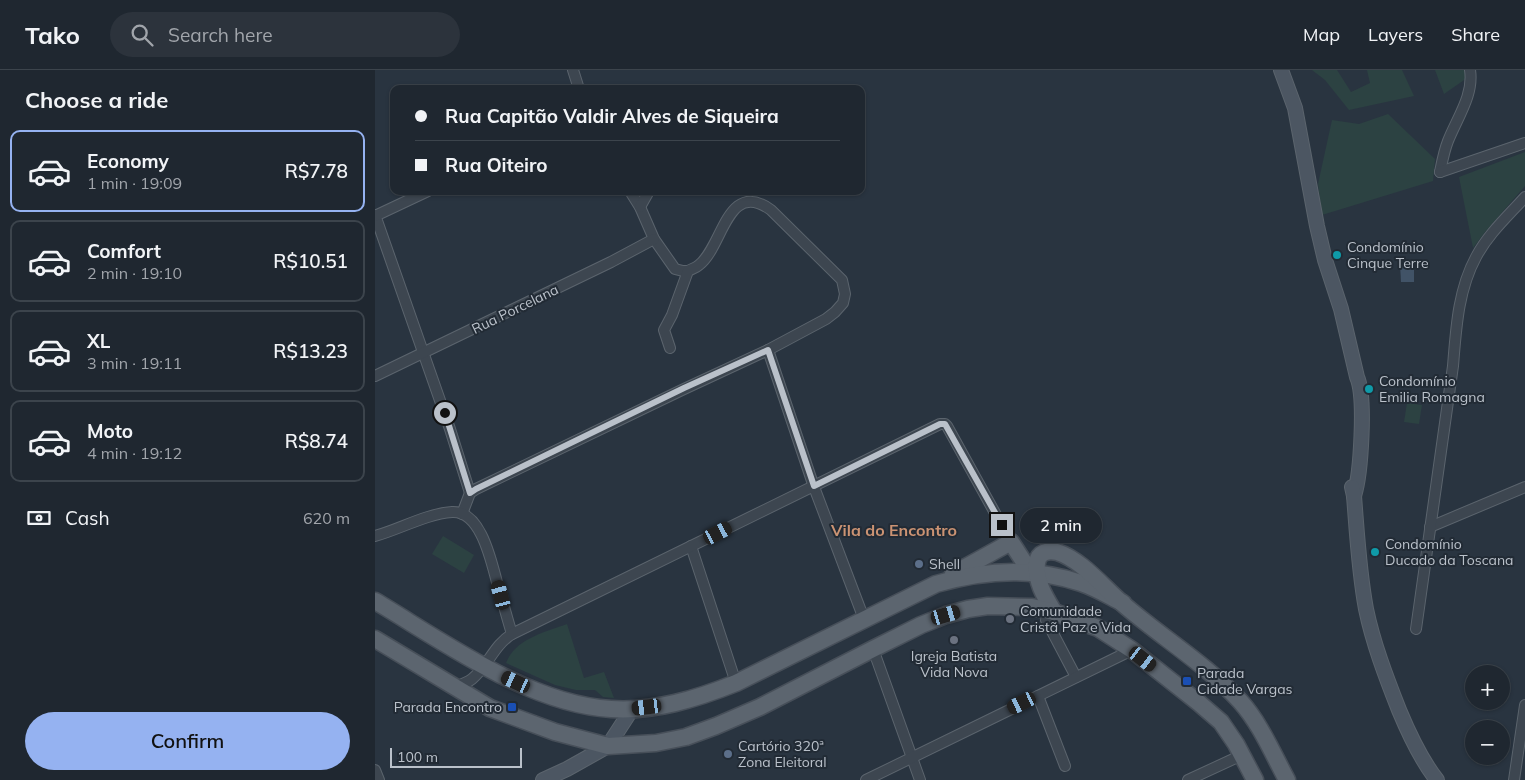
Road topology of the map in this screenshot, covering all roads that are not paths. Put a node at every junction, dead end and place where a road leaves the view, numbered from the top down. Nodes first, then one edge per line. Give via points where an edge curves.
1 (573, 70) edge
2 (1281, 70) edge
3 (1471, 70) edge
4 (578, 85) edge
5 (1525, 142) edge
6 (419, 195) edge
7 (632, 195) edge
8 (647, 195) edge
9 (1525, 197) edge
10 (640, 207) junction
11 (375, 215) edge
12 (654, 239) junction
13 (688, 270) junction
14 (670, 348) dead end
15 (768, 350) junction
16 (424, 352) junction
17 (375, 376) edge
18 (814, 486) junction
19 (1525, 487) edge
20 (470, 493) junction
21 (463, 514) junction
22 (1430, 527) junction
23 (375, 536) edge
24 (1011, 542) junction
25 (691, 546) junction
26 (1033, 573) junction
27 (936, 584) junction
28 (375, 601) edge
29 (1123, 604) junction
30 (1050, 616) junction
31 (864, 619) junction
32 (1417, 629) dead end
33 (512, 634) junction
34 (375, 639) edge
35 (873, 649) junction
36 (1132, 650) junction
37 (484, 666) junction
38 (1076, 677) junction
39 (736, 683) junction
40 (454, 687) junction
41 (1038, 696) junction
42 (1525, 705) edge
43 (632, 709) junction
44 (607, 746) junction
45 (1242, 755) junction
46 (912, 757) junction
47 (1065, 766) dead end
48 (375, 770) edge
49 (569, 774) edge
50 (379, 780) edge
51 (543, 780) edge
52 (866, 780) edge
53 (920, 780) edge
54 (1187, 780) edge
55 (1255, 780) edge
56 (1287, 780) edge
57 (1437, 780) edge
58 (1514, 780) edge

1 - 4 street
2 - 57 street via 1295,108 1319,234 1357,377 1354,386 1357,431 1354,496 1367,610 1389,684 1407,729
3 - 5 street via 1469,94 1448,142 1440,172
6 - 11 street
7 - 10 street
8 - 10 street
9 - 22 street via 1487,240 1467,278 1458,317
10 - 12 street
11 - 16 street
12 - 13 street via 675,269
12 - 16 street, Rua Porcelana
13 - 14 street via 664,330
13 - 15 street via 699,265 737,206 751,201 771,210 834,271 844,286 843,303 835,312
15 - 18 street
15 - 20 street
16 - 17 street, Rua Porcelana
16 - 20 street
18 - 24 street via 945,424
18 - 25 street
18 - 31 street
19 - 22 street
20 - 21 street
21 - 23 street via 454,512 434,516
21 - 33 street via 478,528 487,548
22 - 32 street
24 - 26 main road
24 - 27 main road
25 - 33 street
25 - 39 street
26 - 27 main road via 983,573
26 - 29 main road via 1081,583
26 - 29 main road via 1041,554 1057,552 1090,573
26 - 30 main road via 1043,591
27 - 31 main road
28 - 37 main road
29 - 56 main road via 1241,702
30 - 35 main road via 1016,606 968,609 921,625
30 - 36 main road via 1098,628
30 - 38 street
31 - 39 main road
33 - 37 street
34 - 40 main road
35 - 44 main road via 760,708 716,726 656,742
35 - 46 street
36 - 38 street
36 - 45 main road via 1215,717
37 - 40 street via 471,680
37 - 43 main road via 570,703 604,709
38 - 41 street
39 - 43 main road via 678,704
40 - 44 main road via 490,708 555,732
41 - 46 street
41 - 47 street
42 - 58 street
43 - 44 street
44 - 49 street
45 - 54 street
45 - 55 main road
46 - 52 street
46 - 53 street
48 - 50 street
49 - 51 street

